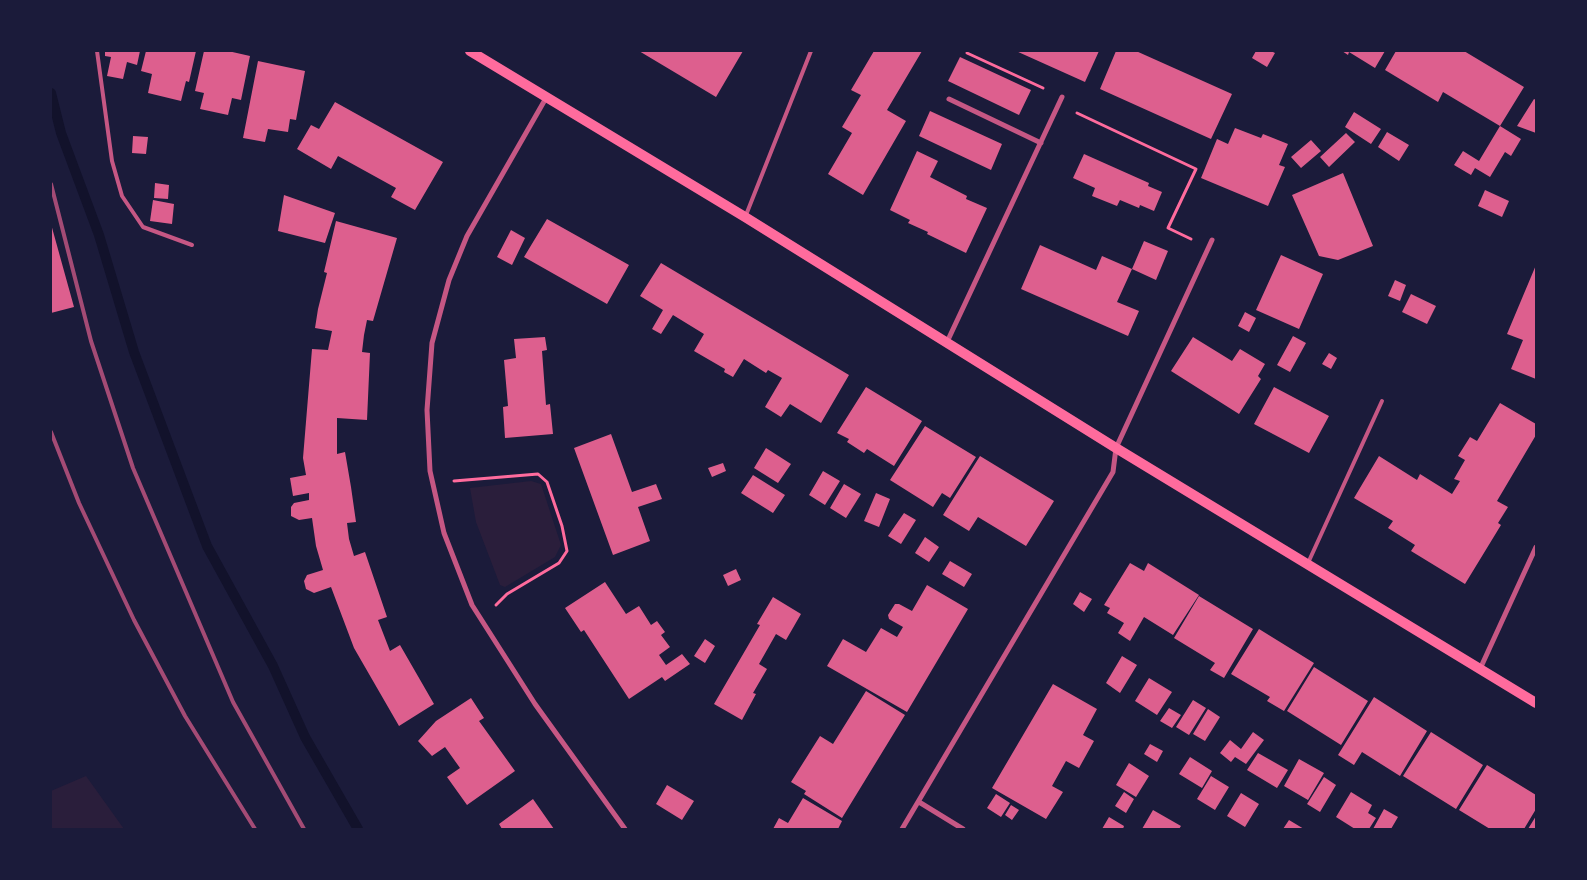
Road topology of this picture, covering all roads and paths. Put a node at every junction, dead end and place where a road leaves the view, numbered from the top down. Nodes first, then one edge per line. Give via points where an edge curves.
1 (97, 51) edge
2 (811, 51) edge
3 (474, 52) edge
4 (966, 53) dead end
5 (1062, 97) junction
6 (546, 98) junction
7 (949, 99) dead end
8 (1041, 143) junction
9 (745, 217) junction
10 (1212, 240) dead end
11 (192, 245) dead end
12 (1208, 247) junction
13 (947, 342) junction
14 (1382, 401) dead end
15 (1116, 448) junction
16 (432, 482) junction
17 (1536, 547) edge
18 (1307, 564) junction
19 (481, 620) junction
20 (1480, 669) junction
21 (1536, 703) edge
22 (919, 802) junction
23 (625, 829) edge
24 (902, 829) edge
25 (963, 829) edge

1 - 11 lane via 112,161 122,196 143,227
2 - 9 lane
3 - 6 main road
4 - 5 path
5 - 8 street
5 - 12 path via 1078,104 1075,112 1196,169 1168,228
6 - 9 main road
6 - 16 street via 467,236 449,280 432,343 427,410
7 - 8 street
8 - 13 street
9 - 13 main road
10 - 12 street
12 - 15 street
13 - 15 main road
14 - 18 lane
15 - 18 main road
15 - 22 street via 1114,472
16 - 19 street via 444,533 472,606
16 - 19 path via 538,474 546,482 562,526 567,551 558,563 507,594
17 - 20 street
18 - 20 main road
19 - 23 street
20 - 21 main road
22 - 24 street
22 - 25 street

